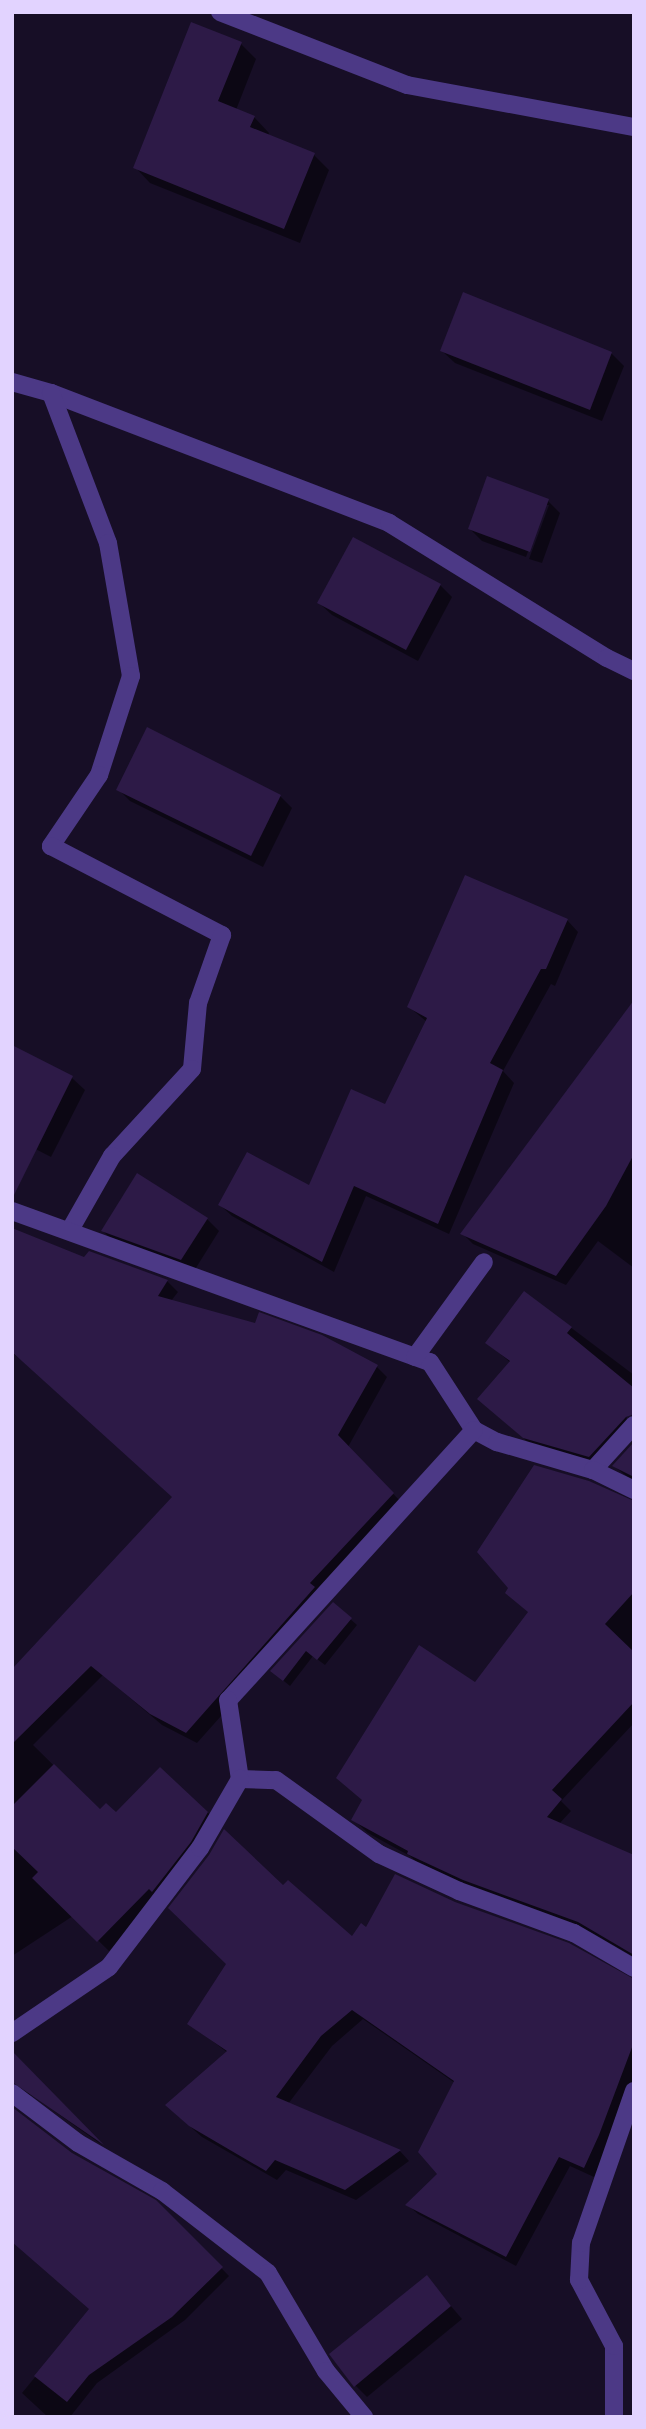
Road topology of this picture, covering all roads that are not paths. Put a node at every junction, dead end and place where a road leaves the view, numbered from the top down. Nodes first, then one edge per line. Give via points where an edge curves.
1 (220, 12) edge
2 (634, 127) edge
3 (12, 382) edge
4 (51, 393) junction
5 (634, 671) edge
6 (12, 1211) edge
7 (70, 1230) junction
8 (484, 1262) dead end
9 (415, 1357) junction
10 (634, 1425) edge
11 (474, 1430) junction
12 (593, 1471) junction
13 (634, 1490) edge
14 (240, 1779) junction
15 (634, 1968) edge
16 (12, 2033) edge
17 (634, 2091) edge
18 (12, 2093) edge
19 (364, 2417) edge
20 (614, 2417) edge

1 - 2 street via 407,85
3 - 4 street
4 - 5 street via 389,523
4 - 7 street via 108,543 131,676 99,775 51,846 222,935 198,1003 192,1069 112,1156
6 - 7 street
7 - 9 street
8 - 9 street
9 - 11 street via 430,1362
10 - 12 street
11 - 12 street via 497,1442
11 - 14 street via 228,1700
12 - 13 street
14 - 15 street via 276,1780 379,1853 459,1891 574,1933
14 - 16 street via 200,1848 109,1967
17 - 20 street via 582,2243 579,2280 614,2346
18 - 19 street via 78,2143 162,2191 268,2273 327,2371

